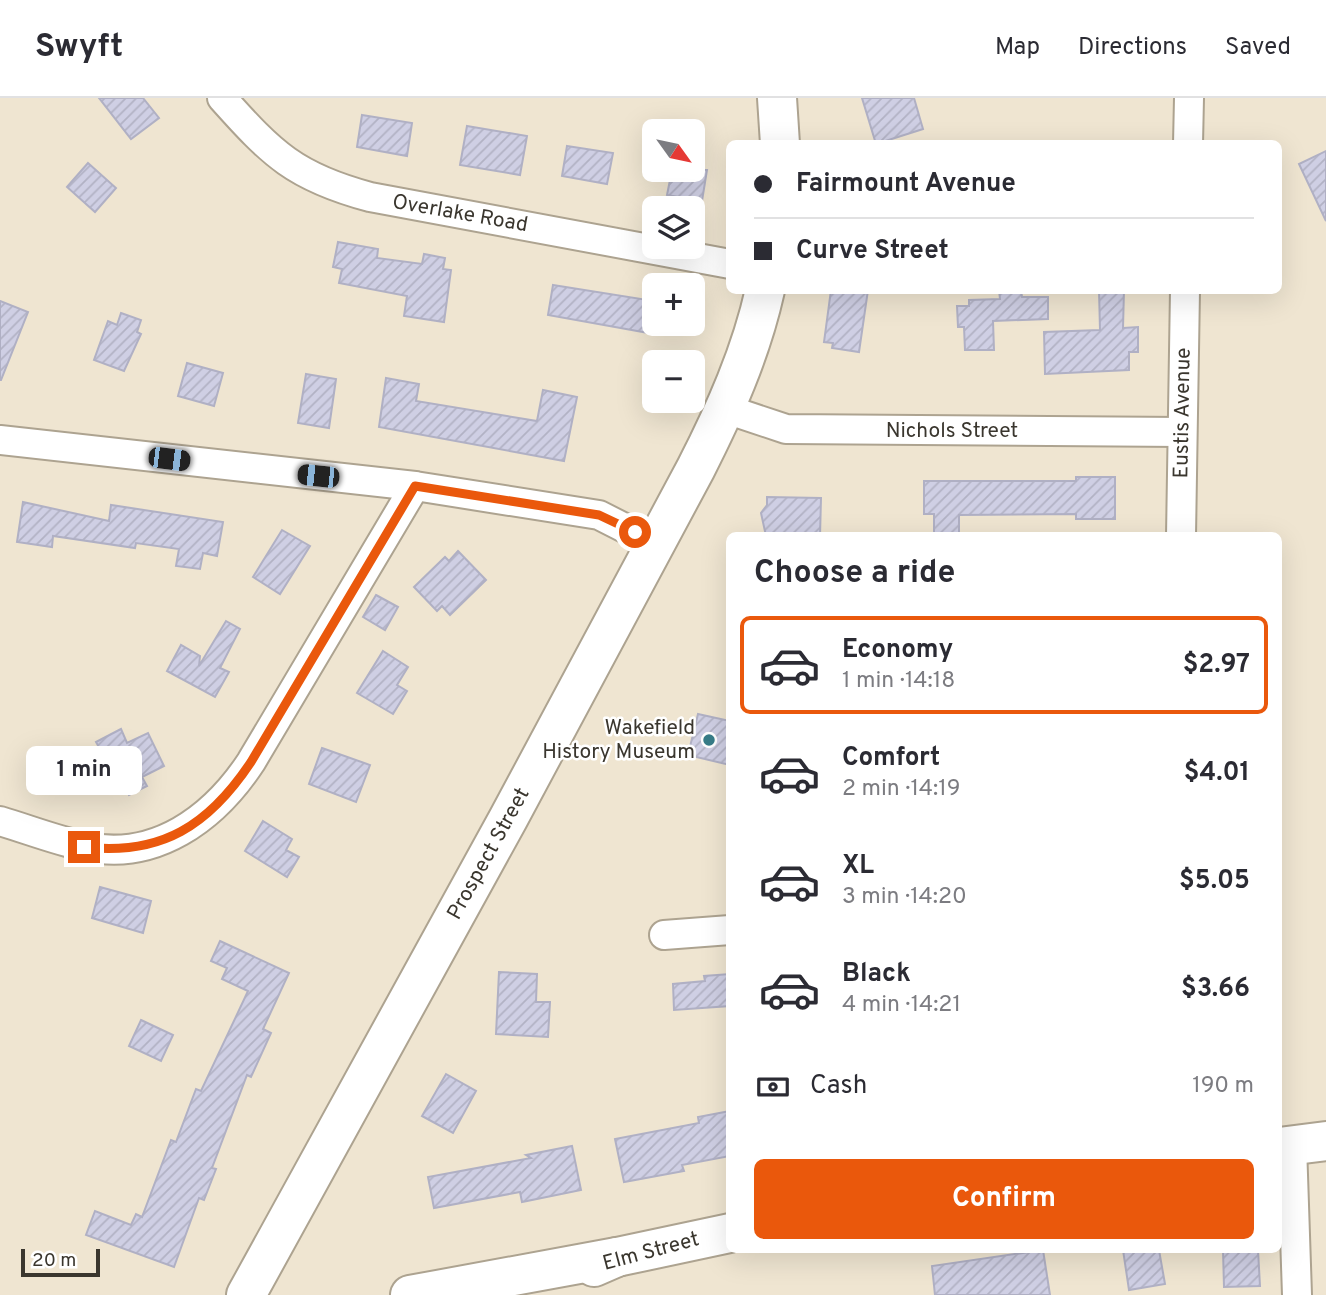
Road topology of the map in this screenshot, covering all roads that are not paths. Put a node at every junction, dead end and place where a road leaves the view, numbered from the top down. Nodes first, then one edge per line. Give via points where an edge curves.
1 (222, 98) edge
2 (777, 98) edge
3 (1189, 98) edge
4 (780, 140) edge
5 (1188, 140) edge
6 (726, 263) edge
7 (764, 294) edge
8 (1185, 294) edge
9 (726, 409) junction
10 (1182, 432) junction
11 (0, 440) edge
12 (415, 486) junction
13 (1181, 532) edge
14 (656, 544) junction
15 (0, 821) edge
16 (726, 930) edge
17 (664, 935) dead end
18 (1299, 1144) edge
19 (726, 1234) edge
20 (617, 1257) junction
21 (246, 1295) edge
22 (410, 1295) edge
23 (535, 1295) edge
24 (1297, 1295) edge

1 - 6 street, Overlake Road via 277,156 337,188
2 - 4 main road
3 - 5 street
7 - 9 main road, Prospect Street
8 - 10 street, Eustis Avenue
9 - 10 street, Nichols Street via 786,429
9 - 14 main road, Prospect Street
10 - 13 street, Eustis Avenue
11 - 12 street
12 - 14 street via 599,515
12 - 15 street via 251,762 206,815 167,839 127,849 84,847
14 - 21 main road, Prospect Street
16 - 17 street
18 - 24 street
19 - 20 main road, Elm Street
20 - 22 main road
20 - 23 main road, Elm Street

